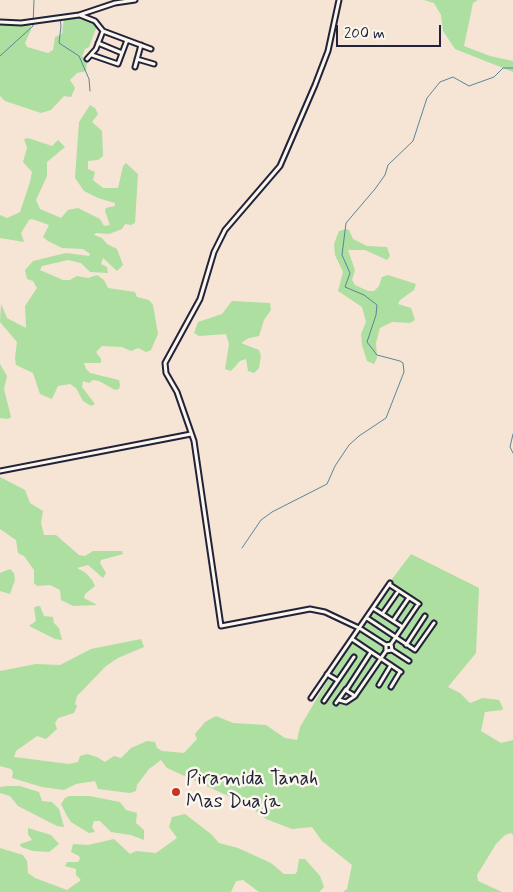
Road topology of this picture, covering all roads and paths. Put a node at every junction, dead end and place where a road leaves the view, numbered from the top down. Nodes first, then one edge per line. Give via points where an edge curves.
1 (135, 0) edge
2 (339, 0) edge
3 (79, 15) junction
4 (0, 22) edge
5 (103, 31) junction
6 (127, 39) junction
7 (98, 43) junction
8 (141, 45) junction
9 (151, 49) dead end
10 (122, 53) junction
11 (92, 55) junction
12 (87, 59) dead end
13 (138, 59) junction
14 (154, 64) dead end
15 (135, 67) dead end
16 (191, 434) junction
17 (0, 471) edge
18 (397, 593) dead end
19 (408, 599) dead end
20 (373, 608) junction
21 (383, 613) dead end
22 (425, 616) dead end
23 (366, 618) junction
24 (393, 621) junction
25 (434, 623) dead end
26 (401, 626) dead end
27 (360, 628) junction
28 (396, 638) junction
29 (352, 639) junction
30 (392, 644) junction
31 (386, 645) junction
32 (406, 645) junction
33 (392, 650) junction
34 (386, 651) junction
35 (372, 652) junction
36 (354, 657) dead end
37 (381, 659) junction
38 (409, 661) dead end
39 (391, 665) junction
40 (327, 674) junction
41 (337, 680) junction
42 (378, 685) dead end
43 (391, 687) dead end
44 (347, 689) junction
45 (355, 696) junction
46 (311, 698) dead end
47 (324, 700) dead end

1 - 3 street
2 - 16 street via 328,51 280,166 225,230 214,252 200,299 165,363
3 - 4 street via 29,22
3 - 5 street via 95,21
5 - 6 street
5 - 7 street
6 - 8 street
6 - 10 street
7 - 10 street
7 - 11 street
8 - 9 street
8 - 13 street
10 - 11 street via 117,64
11 - 12 street
13 - 14 street
13 - 15 street
16 - 17 street
16 - 27 street via 221,626 310,609 325,612
18 - 21 street
19 - 24 street
20 - 23 street
20 - 24 street
20 - 28 street via 390,584 418,605
22 - 32 street
23 - 27 street
23 - 28 street
24 - 26 street
25 - 32 street via 415,650
27 - 29 street
27 - 31 street
28 - 30 street
28 - 32 street
29 - 35 street
29 - 40 street
30 - 31 street
30 - 33 street
31 - 34 street
33 - 34 street
33 - 38 street
34 - 37 street
35 - 37 street
35 - 44 street
36 - 41 street
37 - 39 street
37 - 45 street
39 - 42 street
39 - 43 street via 401,672
40 - 41 street
40 - 46 street
41 - 47 street
44 - 45 street
44 - 45 street via 338,702 346,702

